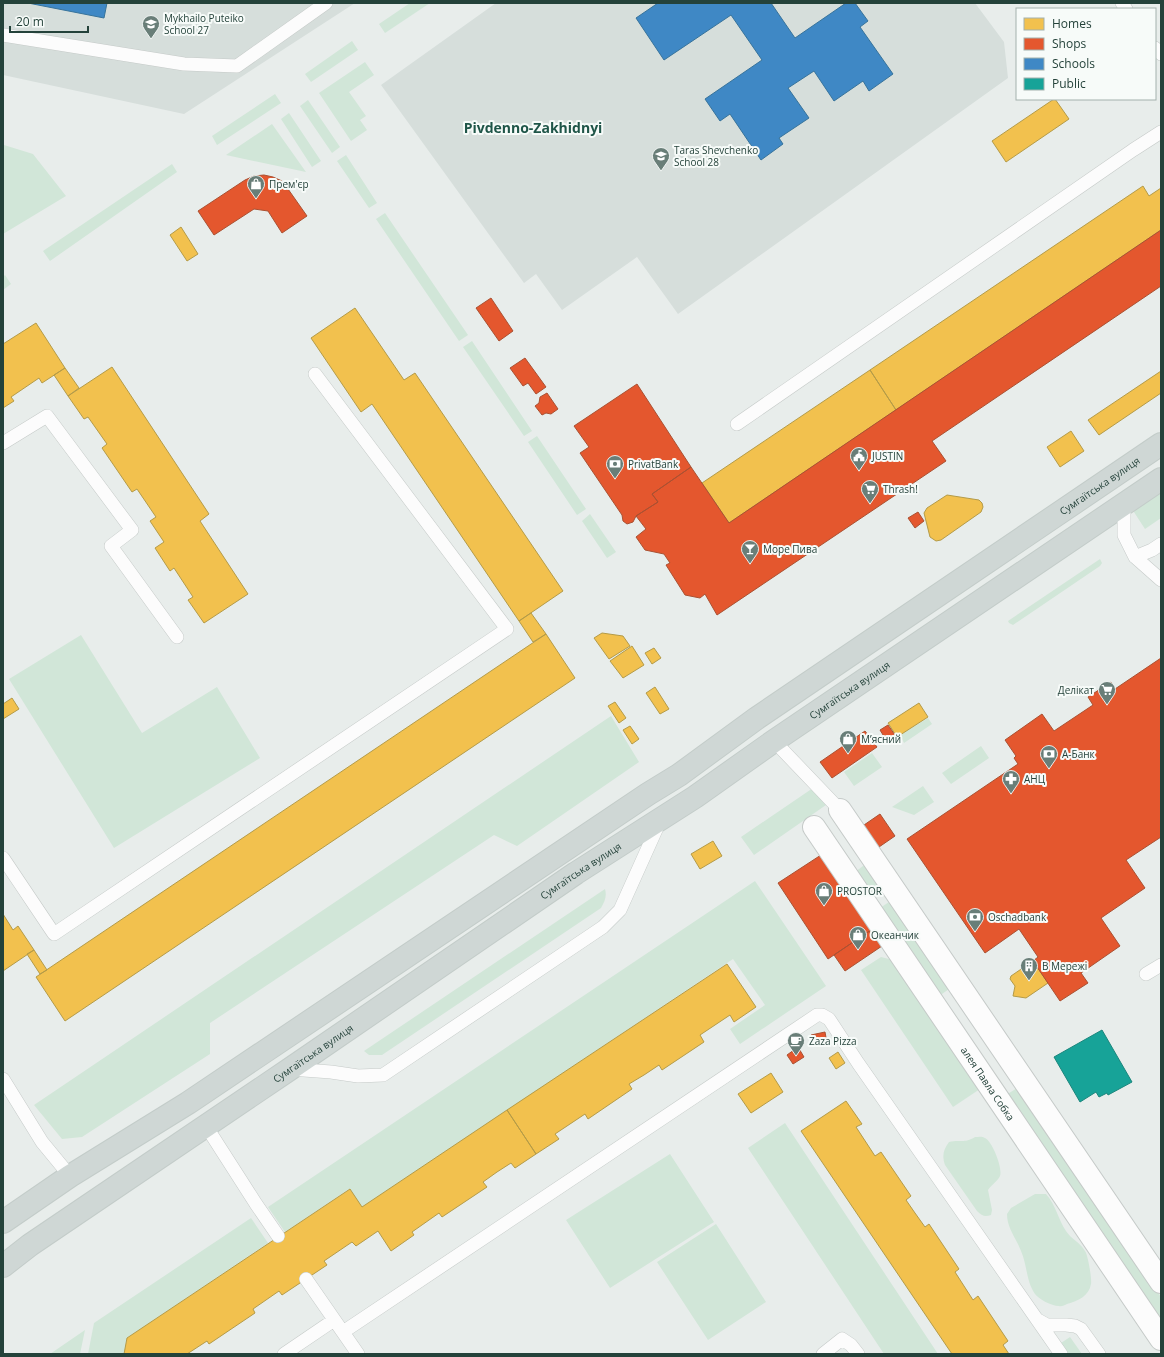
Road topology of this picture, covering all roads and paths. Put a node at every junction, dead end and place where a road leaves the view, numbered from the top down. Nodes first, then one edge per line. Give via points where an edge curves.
1 (326, 3) edge
2 (3, 35) edge
3 (1161, 132) edge
4 (315, 374) dead end
5 (737, 424) dead end
6 (3, 443) edge
7 (1161, 444) edge
8 (1161, 479) edge
9 (1124, 504) junction
10 (1161, 544) edge
11 (1135, 556) junction
12 (1161, 580) edge
13 (177, 637) dead end
14 (774, 741) junction
15 (840, 810) joint
16 (661, 818) junction
17 (814, 827) dead end
18 (3, 858) edge
19 (1161, 965) edge
20 (1146, 974) dead end
21 (290, 1069) junction
22 (3, 1079) edge
23 (206, 1126) junction
24 (70, 1176) junction
25 (3, 1222) edge
26 (278, 1236) dead end
27 (3, 1266) edge
28 (306, 1279) dead end
29 (1161, 1282) edge
30 (334, 1320) junction
31 (1038, 1320) junction
32 (343, 1332) junction
33 (1161, 1339) edge
34 (284, 1354) edge
35 (358, 1354) edge
36 (823, 1354) edge
37 (858, 1354) edge
38 (1060, 1354) edge
39 (1098, 1354) edge

1 - 2 lane via 237,66 184,64
3 - 5 lane
4 - 18 lane via 507,629 54,934
6 - 13 lane via 47,416 132,530 111,546
7 - 24 main road, Сумгаїтська вулиця via 757,718 679,775 188,1103
8 - 9 main road, Сумгаїтська вулиця
9 - 11 lane via 1124,535
9 - 14 main road, Сумгаїтська вулиця
10 - 11 lane
11 - 12 lane
14 - 15 lane
14 - 16 main road, Сумгаїтська вулиця
15 - 29 street
16 - 21 main road, Сумгаїтська вулиця via 576,873
16 - 21 lane via 620,910 603,927 383,1075 358,1076
17 - 33 street, алея Павла Собка
19 - 20 lane
21 - 23 main road, Сумгаїтська вулиця
22 - 24 lane via 42,1142
23 - 26 lane
23 - 27 main road, Сумгаїтська вулиця
24 - 25 main road, Сумгаїтська вулиця
28 - 30 lane
30 - 32 lane
30 - 34 lane
31 - 32 lane via 829,1019 817,1015
31 - 38 lane
31 - 39 lane via 1047,1325 1070,1325 1081,1329
32 - 35 lane
36 - 37 lane via 842,1339 851,1344

